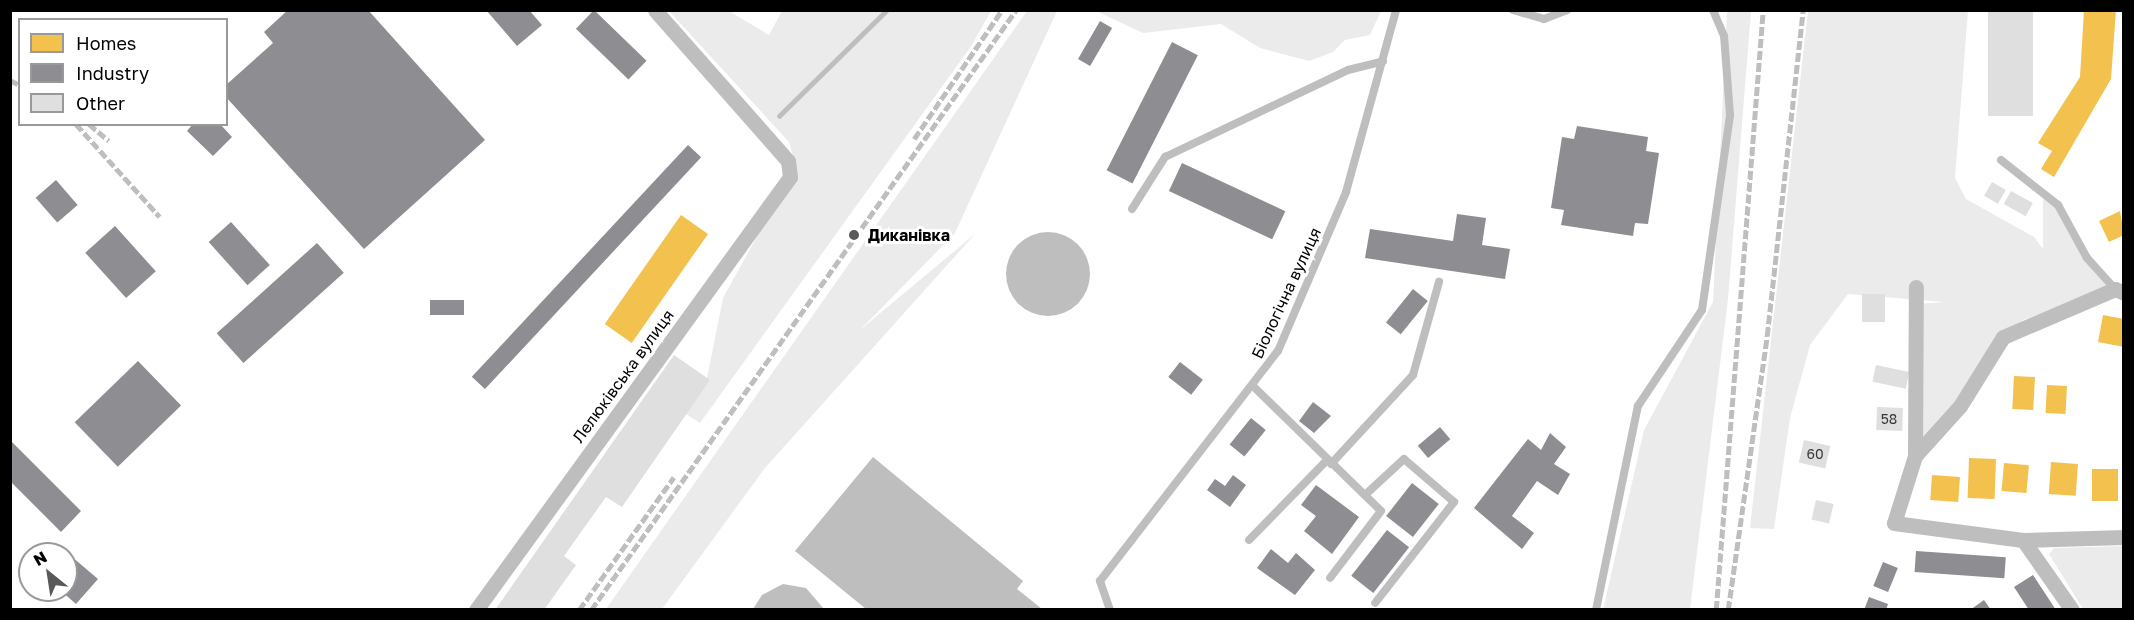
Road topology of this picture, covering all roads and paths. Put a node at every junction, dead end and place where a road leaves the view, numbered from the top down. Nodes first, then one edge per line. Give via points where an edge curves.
1 (655, 10) edge
2 (1396, 10) edge
3 (1513, 10) edge
4 (1567, 10) edge
5 (1713, 10) edge
6 (1383, 61) junction
7 (2001, 160) dead end
8 (1132, 209) dead end
9 (1439, 282) dead end
10 (1916, 287) dead end
11 (2121, 288) edge
12 (1254, 387) junction
13 (1915, 456) junction
14 (1329, 462) junction
15 (1365, 495) junction
16 (2124, 537) edge
17 (1249, 540) dead end
18 (2023, 540) junction
19 (1330, 578) dead end
20 (1376, 603) dead end
21 (476, 609) edge
22 (1110, 609) edge
23 (1596, 609) edge
24 (2072, 609) edge

1 - 21 street, Лелюківська вулиця via 788,161 790,177
2 - 6 lane, Біологічна вулиця
3 - 4 lane via 1544,19
5 - 23 lane via 1724,36 1730,115 1702,310 1638,406
6 - 8 lane via 1348,70 1165,157
6 - 12 lane, Біологічна вулиця via 1346,192 1278,351
7 - 11 lane via 2058,205 2086,258
9 - 14 lane via 1413,375
10 - 13 street
11 - 13 street via 2003,337 1960,406
12 - 14 lane
12 - 22 lane, Біологічна вулиця via 1100,581
13 - 18 street via 1894,523
14 - 15 lane
14 - 17 lane
15 - 19 lane via 1381,511
15 - 20 lane via 1404,459 1454,501
16 - 18 street
18 - 24 street

